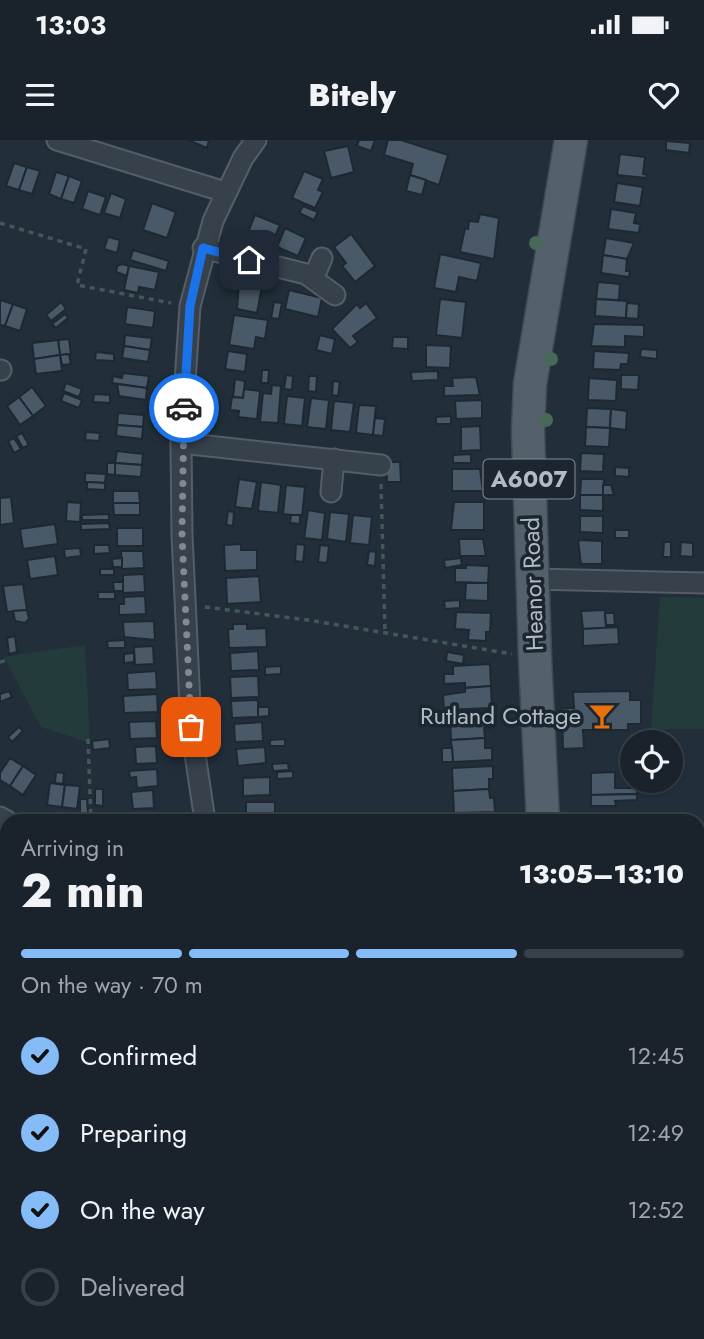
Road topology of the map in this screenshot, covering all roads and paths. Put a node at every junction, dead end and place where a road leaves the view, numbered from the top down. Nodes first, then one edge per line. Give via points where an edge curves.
1 (57, 140) edge
2 (256, 140) edge
3 (571, 140) edge
4 (225, 192) junction
5 (0, 223) edge
6 (203, 248) junction
7 (322, 258) dead end
8 (314, 277) junction
9 (335, 295) dead end
10 (190, 306) junction
11 (181, 443) junction
12 (334, 459) junction
13 (381, 465) joint
14 (331, 492) dead end
15 (533, 579) junction
16 (704, 583) edge
17 (209, 608) dead end
18 (385, 633) junction
19 (535, 657) junction
20 (9, 660) dead end
21 (0, 662) edge
22 (88, 739) dead end
23 (91, 814) edge
24 (204, 814) edge
25 (543, 814) edge

1 - 4 street
2 - 4 street
3 - 15 main road, Heanor Road / A6007 via 530,384
4 - 6 street
5 - 10 path via 86,249 77,285
6 - 8 street
6 - 10 street
7 - 8 street
8 - 9 street
10 - 11 street
11 - 12 street
11 - 24 street via 190,713
12 - 13 street
12 - 14 street
13 - 18 path
15 - 16 street
15 - 19 main road, Heanor Road / A6007
17 - 18 path
18 - 19 path
19 - 25 main road, Heanor Road / A6007
20 - 21 path
22 - 23 path

